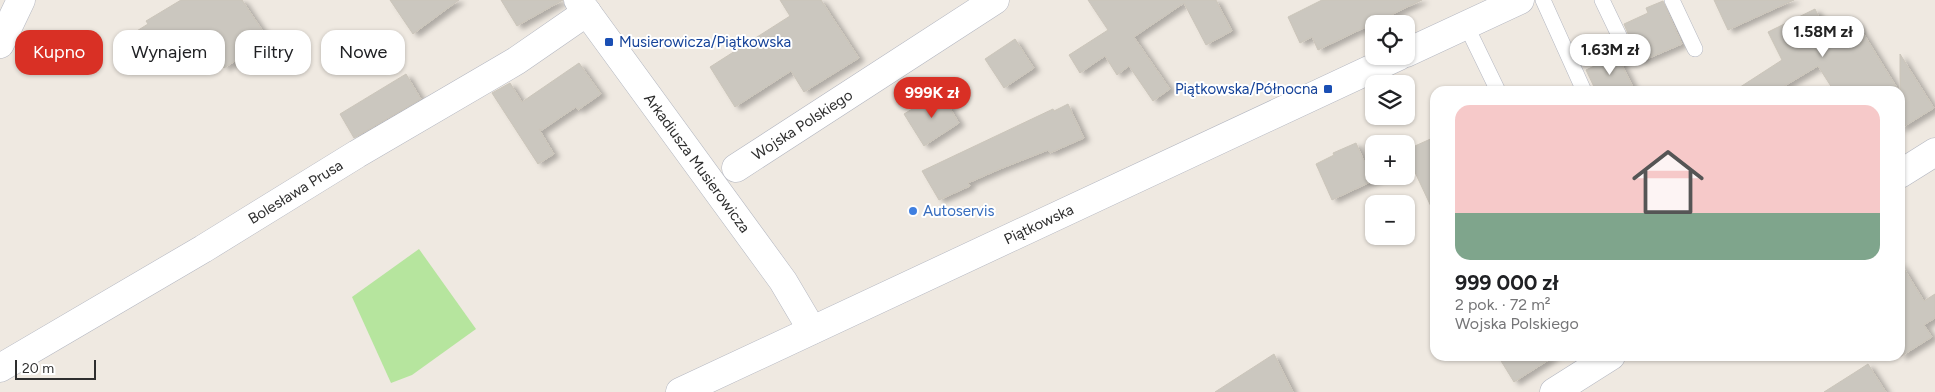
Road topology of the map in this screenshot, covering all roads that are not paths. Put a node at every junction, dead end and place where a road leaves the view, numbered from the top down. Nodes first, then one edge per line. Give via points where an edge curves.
1 (21, 0) edge
2 (995, 0) edge
3 (1520, 0) edge
4 (1543, 0) edge
5 (1602, 0) edge
6 (1672, 0) edge
7 (583, 6) edge
8 (1466, 25) junction
9 (0, 44) edge
10 (1625, 48) dead end
11 (1415, 49) edge
12 (1695, 49) dead end
13 (1380, 65) edge
14 (1496, 86) edge
15 (1582, 86) edge
16 (1935, 152) edge
17 (736, 168) dead end
18 (1905, 171) edge
19 (812, 330) junction
20 (1603, 361) edge
21 (0, 368) edge
22 (680, 392) edge
23 (1554, 392) edge

1 - 9 street
2 - 17 street, Wojska Polskiego
3 - 8 street
4 - 15 lane
5 - 10 lane
6 - 12 lane
7 - 19 street, Arkadiusza Musierowicza via 783,281
7 - 21 street, Bolesława Prusa via 516,61
8 - 11 street
8 - 14 lane
13 - 19 street, Piątkowska
16 - 18 street
19 - 22 street, Piątkowska
20 - 23 street

